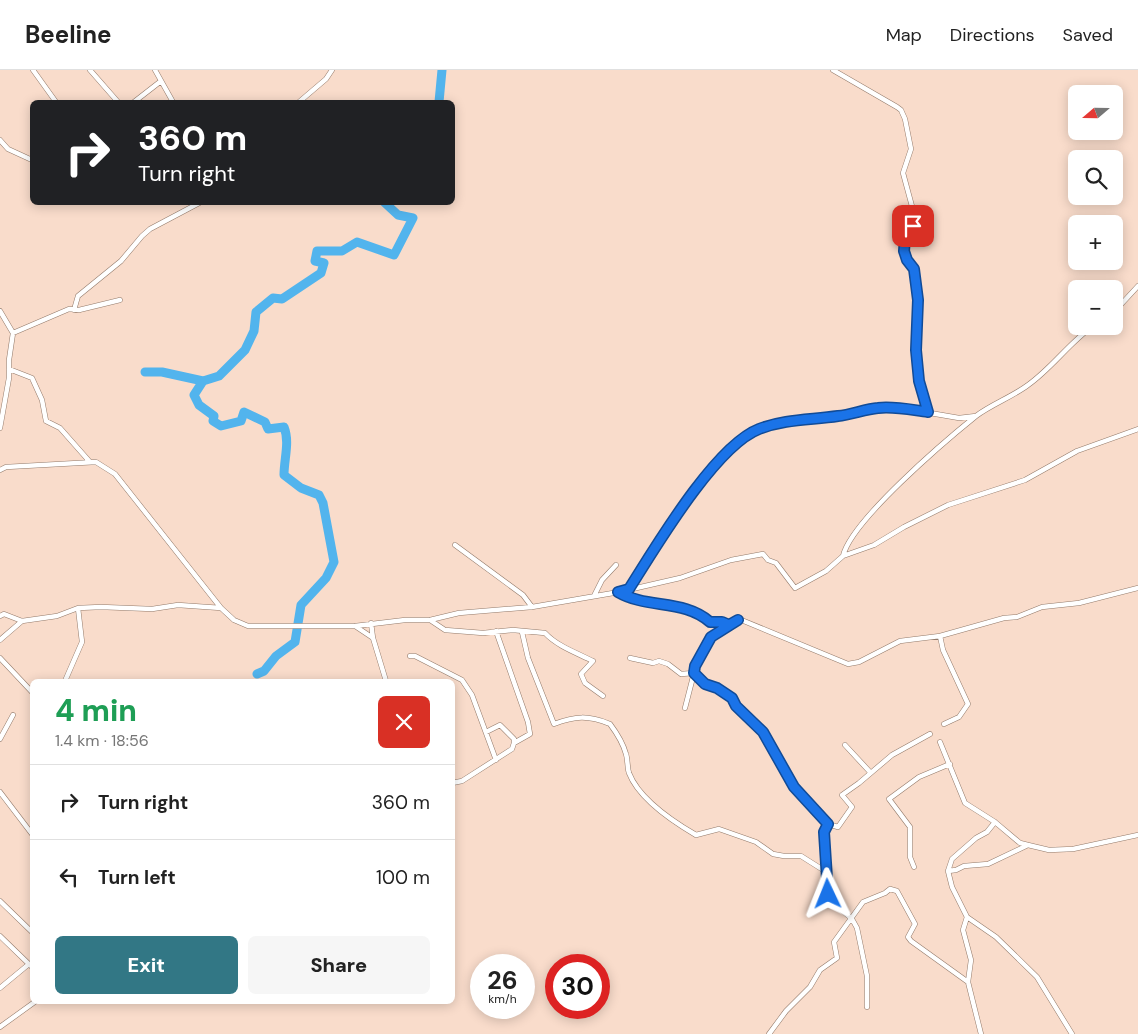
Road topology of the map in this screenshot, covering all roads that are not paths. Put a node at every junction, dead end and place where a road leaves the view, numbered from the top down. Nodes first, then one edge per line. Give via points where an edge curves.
1 (33, 70) edge
2 (90, 70) edge
3 (155, 70) edge
4 (332, 70) edge
5 (833, 70) edge
6 (161, 81) junction
7 (55, 100) edge
8 (116, 100) edge
9 (137, 100) edge
10 (173, 100) edge
11 (301, 100) edge
12 (0, 140) edge
13 (30, 159) edge
14 (195, 205) edge
15 (1138, 286) edge
16 (120, 300) dead end
17 (1123, 302) edge
18 (74, 310) junction
19 (0, 311) edge
20 (13, 333) junction
21 (1082, 335) edge
22 (10, 369) junction
23 (928, 412) junction
24 (976, 416) junction
25 (0, 428) edge
26 (1138, 429) edge
27 (90, 462) junction
28 (0, 470) edge
29 (455, 545) dead end
30 (843, 556) junction
31 (616, 565) dead end
32 (1138, 588) edge
33 (629, 589) junction
34 (618, 592) junction
35 (594, 596) junction
36 (532, 606) junction
37 (78, 608) junction
38 (221, 608) junction
39 (0, 616) edge
40 (430, 620) junction
41 (738, 620) junction
42 (22, 621) junction
43 (370, 623) junction
44 (355, 626) junction
45 (496, 631) junction
46 (522, 632) junction
47 (940, 636) junction
48 (372, 638) junction
49 (0, 640) edge
50 (410, 656) dead end
51 (0, 658) edge
52 (630, 658) dead end
53 (694, 673) junction
54 (66, 679) edge
55 (385, 679) edge
56 (30, 690) edge
57 (603, 696) dead end
58 (685, 708) dead end
59 (13, 715) dead end
60 (944, 724) dead end
61 (486, 732) junction
62 (930, 734) dead end
63 (0, 740) edge
64 (940, 742) dead end
65 (514, 743) junction
66 (845, 745) dead end
67 (496, 760) junction
68 (950, 764) junction
69 (870, 772) junction
70 (455, 782) edge
71 (0, 792) edge
72 (995, 822) junction
73 (828, 824) junction
74 (30, 831) edge
75 (1138, 835) edge
76 (1028, 845) junction
77 (914, 868) dead end
78 (948, 871) junction
79 (828, 873) junction
80 (0, 901) edge
81 (967, 917) junction
82 (852, 919) junction
83 (30, 930) edge
84 (1, 939) edge
85 (30, 964) edge
86 (30, 966) edge
87 (968, 982) junction
88 (0, 988) edge
89 (32, 1004) edge
90 (867, 1007) dead end
91 (0, 1027) edge
92 (769, 1034) edge
93 (981, 1034) edge
94 (1072, 1034) edge

1 - 7 street
2 - 8 street
3 - 6 street
4 - 11 street
5 - 23 street via 897,107 905,119 911,149 903,173 913,210 913,226 905,238 904,251 914,269 918,300 916,350 919,381
6 - 9 street
6 - 10 street
12 - 13 street via 8,149
14 - 18 street via 150,229 121,261 78,296
15 - 17 street
16 - 18 street
18 - 20 street via 69,309
19 - 20 street
20 - 22 street
21 - 24 street via 1029,385
22 - 25 street
22 - 27 street via 32,378 42,400 46,421 60,428
23 - 24 street via 959,418
23 - 33 street via 880,408 794,420 758,429 730,451 697,487
24 - 30 street via 870,513 845,546
26 - 30 street via 1077,451 1025,480 948,505 874,545
27 - 28 street via 6,466
27 - 38 street via 96,462 115,474
29 - 36 street via 523,595
30 - 33 street via 826,571 795,588 776,564 763,554
31 - 35 street via 602,580
32 - 47 street via 1079,603 1042,607 1016,617
33 - 34 street
34 - 35 street
34 - 41 street via 631,599 700,613 710,622 729,625
35 - 36 street
36 - 40 street via 459,613
37 - 38 street via 152,609 178,605
37 - 42 street via 57,616
37 - 54 street via 82,642
38 - 44 street via 234,620 248,626
39 - 42 street via 4,614
40 - 43 street
40 - 45 street via 445,630 468,633
41 - 47 street via 848,664 859,662 900,641
41 - 53 street via 711,637
42 - 49 street
43 - 44 street
43 - 48 street
44 - 48 street
45 - 46 street
45 - 65 street via 530,734
46 - 57 street via 545,633 554,642 593,661 581,674 585,683
46 - 79 street via 528,658 554,724 584,716 610,724 622,744 635,785 661,810 696,835 719,829 756,842 773,854 801,856
47 - 60 street via 943,650 968,704 963,714
48 - 55 street
50 - 61 street via 462,680 472,695
51 - 56 street
52 - 53 street via 653,663 659,661 681,674
53 - 58 street
53 - 73 street via 705,684 732,698 763,732 794,787
59 - 63 street
61 - 65 street via 500,724
61 - 67 street
62 - 69 street via 892,755
64 - 68 street
65 - 67 street via 512,749
66 - 69 street
67 - 70 street
68 - 72 street via 965,803
68 - 77 street via 918,777 889,799 910,827 910,856
69 - 73 street via 842,795 852,807 838,826
71 - 74 street
72 - 76 street
72 - 78 street via 952,859
73 - 79 street via 824,832
75 - 76 street via 1073,849 1049,850
76 - 78 street via 988,864
78 - 81 street
79 - 82 street via 827,888 831,899
80 - 83 street
81 - 87 street via 963,930 970,960
81 - 94 street via 996,937 1037,976
82 - 87 street via 870,897 890,889 897,891 915,924 908,937 911,941
82 - 90 street via 857,928 867,976
82 - 92 street via 834,942 837,958 820,970 810,987 786,1010
84 - 85 street
86 - 88 street
87 - 93 street
89 - 91 street

